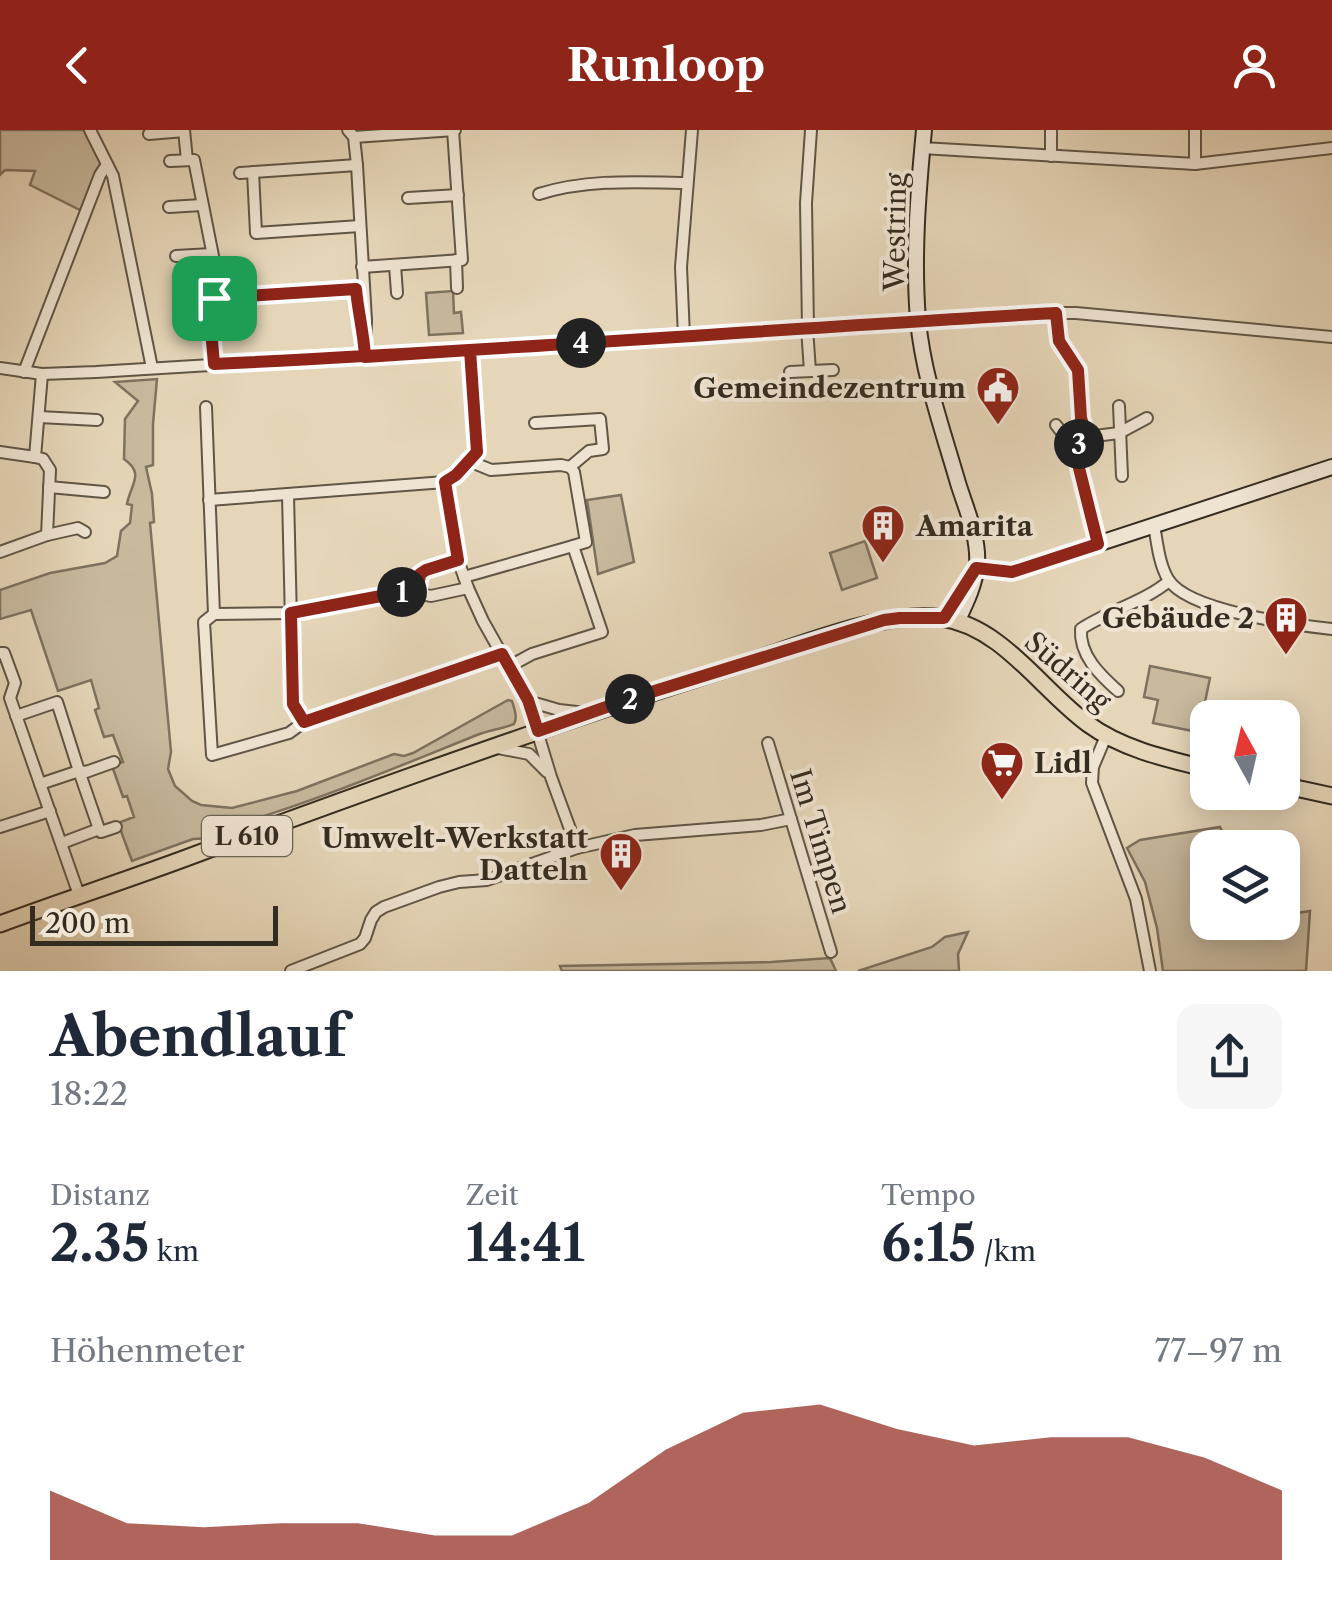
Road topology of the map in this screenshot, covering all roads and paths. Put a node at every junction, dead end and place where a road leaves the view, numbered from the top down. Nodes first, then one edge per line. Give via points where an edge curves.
1 (90, 130) edge
2 (454, 130) edge
3 (692, 130) edge
4 (811, 130) edge
5 (924, 130) edge
6 (1051, 130) edge
7 (1195, 130) edge
8 (184, 131) edge
9 (149, 134) dead end
10 (351, 134) edge
11 (922, 148) junction
12 (1332, 148) edge
13 (1051, 156) junction
14 (187, 160) junction
15 (170, 161) dead end
16 (1195, 164) junction
17 (358, 165) junction
18 (106, 166) junction
19 (253, 172) junction
20 (240, 173) dead end
21 (687, 183) junction
22 (538, 194) dead end
23 (458, 195) junction
24 (408, 198) dead end
25 (202, 205) junction
26 (168, 207) dead end
27 (360, 226) junction
28 (212, 254) junction
29 (176, 256) dead end
30 (456, 260) junction
31 (395, 264) junction
32 (362, 267) junction
33 (360, 287) junction
34 (457, 288) dead end
35 (396, 293) dead end
36 (212, 302) junction
37 (187, 308) dead end
38 (1056, 313) junction
39 (918, 321) junction
40 (807, 328) junction
41 (684, 336) junction
42 (1332, 338) edge
43 (470, 350) junction
44 (365, 357) junction
45 (214, 364) junction
46 (0, 368) edge
47 (152, 368) junction
48 (833, 370) dead end
49 (810, 371) junction
50 (24, 372) junction
51 (790, 372) dead end
52 (42, 374) junction
53 (1120, 406) dead end
54 (206, 407) dead end
55 (39, 416) junction
56 (1147, 418) dead end
57 (97, 420) dead end
58 (534, 423) dead end
59 (1056, 425) dead end
60 (1119, 433) junction
61 (1087, 437) junction
62 (1074, 448) junction
63 (0, 452) edge
64 (35, 457) junction
65 (469, 461) junction
66 (1332, 466) edge
67 (570, 467) junction
68 (1122, 476) dead end
69 (445, 482) junction
70 (49, 487) junction
71 (104, 492) dead end
72 (288, 495) junction
73 (209, 500) junction
74 (1154, 525) junction
75 (84, 532) dead end
76 (47, 534) junction
77 (1098, 544) junction
78 (574, 546) junction
79 (0, 552) edge
80 (458, 560) junction
81 (976, 568) junction
82 (1168, 581) junction
83 (466, 583) junction
84 (418, 589) junction
85 (291, 613) junction
86 (214, 614) junction
87 (950, 620) junction
88 (1332, 629) edge
89 (0, 652) edge
90 (502, 654) junction
91 (510, 666) junction
92 (1118, 691) dead end
93 (528, 700) junction
94 (587, 713) junction
95 (16, 716) junction
96 (304, 722) junction
97 (538, 731) junction
98 (1106, 736) junction
99 (768, 743) dead end
100 (489, 748) junction
101 (114, 762) dead end
102 (1190, 764) edge
103 (80, 771) junction
104 (551, 777) junction
105 (40, 784) junction
106 (1300, 789) edge
107 (1332, 796) edge
108 (50, 811) junction
109 (791, 818) junction
110 (116, 827) dead end
111 (0, 828) edge
112 (99, 829) junction
113 (62, 843) junction
114 (577, 848) junction
115 (79, 895) junction
116 (0, 924) edge
117 (831, 952) dead end
118 (290, 971) edge
119 (1150, 971) edge

1 - 18 street
2 - 10 street
2 - 23 street
3 - 21 street
4 - 40 street
5 - 11 street, Westring
6 - 13 street
7 - 16 street
8 - 9 street
8 - 14 street
10 - 17 street
11 - 13 street
11 - 39 street, Westring
12 - 16 street
13 - 16 street
14 - 15 street
14 - 25 street via 194,160
17 - 19 street
17 - 27 street
18 - 47 street
18 - 50 street
19 - 20 street
19 - 27 street via 256,233
21 - 22 street via 614,182
21 - 41 street
23 - 24 street
23 - 30 street via 462,260
25 - 26 street
25 - 28 street
27 - 32 street
28 - 29 street
28 - 36 street
30 - 31 street
30 - 34 street
31 - 32 street
31 - 35 street
32 - 33 street
33 - 36 street
33 - 44 street
36 - 37 street
36 - 45 street
38 - 39 street
38 - 42 street
38 - 61 street via 1059,341 1078,370
39 - 40 street
39 - 81 street, Westring via 975,541
40 - 41 street
40 - 49 street
41 - 43 street
43 - 44 street
43 - 65 street via 477,452
44 - 45 street
45 - 47 street
46 - 50 street
47 - 52 street
48 - 49 street
49 - 51 street
50 - 52 street
52 - 55 street
53 - 60 street
54 - 73 street
55 - 57 street
55 - 64 street
56 - 60 street
58 - 67 street via 600,418 603,449
59 - 62 street
60 - 61 street
60 - 68 street
61 - 62 street
62 - 77 street
63 - 64 street
64 - 70 street via 50,470
65 - 67 street via 491,470
65 - 69 street
66 - 74 street
67 - 78 street via 586,542
69 - 72 street
69 - 80 street
70 - 71 street
70 - 76 street
72 - 73 street
72 - 85 street
73 - 86 street
74 - 77 street
74 - 82 street
75 - 76 street
76 - 79 street
77 - 81 street via 1012,572
78 - 83 street
78 - 91 street via 602,632
80 - 83 street
80 - 84 street via 420,574
81 - 87 street, Westring via 969,598
82 - 88 street via 1220,609
82 - 92 street via 1081,629 1098,674
83 - 84 street via 426,596
83 - 90 street
84 - 85 street
85 - 86 street
85 - 96 street via 293,704
86 - 96 street via 204,622 212,754 289,733
87 - 94 main road, L 610 via 884,620
87 - 98 main road, Südring / L 610 via 996,642
89 - 95 street via 15,683 10,698
90 - 91 street
90 - 96 street
91 - 93 street
93 - 94 street
93 - 97 street
94 - 97 main road, L 610
95 - 103 street via 57,702
95 - 105 street
97 - 100 main road, L 610
97 - 104 street
98 - 102 main road, Südring / L 610
98 - 119 street via 1092,783 1136,898
99 - 109 street, Im Timpen
100 - 104 street via 530,754
100 - 115 main road, L 610
101 - 103 street
103 - 105 street
103 - 112 street
104 - 114 street
105 - 108 street
106 - 107 main road
108 - 111 street
108 - 113 street
109 - 114 street
109 - 117 street, Im Timpen
110 - 112 street
112 - 113 street
113 - 115 street
114 - 118 street via 384,907 360,944
115 - 116 main road, L 610

